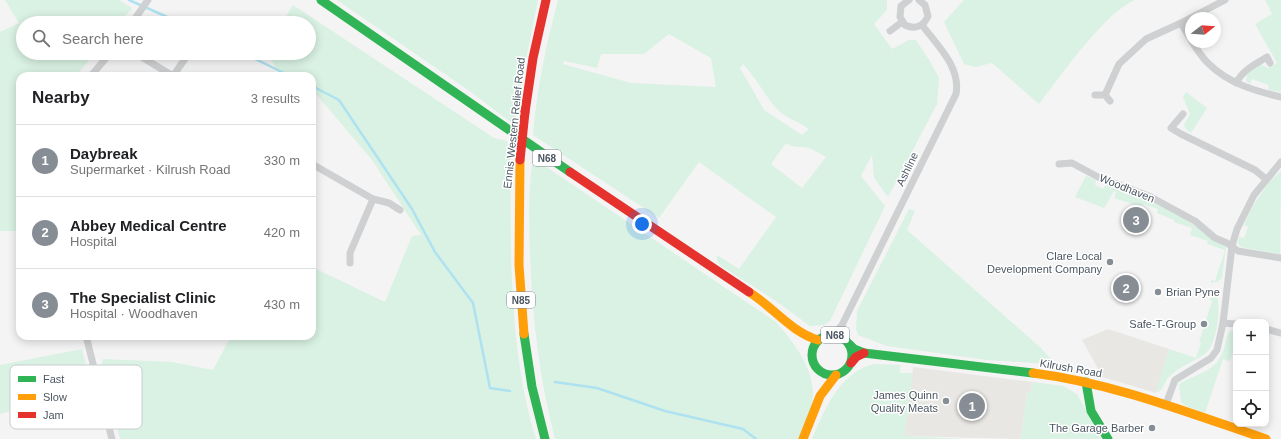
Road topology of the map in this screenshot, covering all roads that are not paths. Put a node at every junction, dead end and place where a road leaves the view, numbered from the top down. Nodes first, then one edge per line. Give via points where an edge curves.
1 (321, 0) edge
2 (546, 0) edge
3 (919, 0) edge
4 (932, 0) edge
5 (1225, 0) edge
6 (906, 1) edge
7 (147, 2) edge
8 (925, 5) junction
9 (137, 16) edge
10 (902, 22) junction
11 (1181, 23) junction
12 (922, 25) junction
13 (1185, 30) edge
14 (890, 31) dead end
15 (1197, 48) edge
16 (104, 60) edge
17 (147, 60) edge
18 (184, 60) edge
19 (1270, 63) dead end
20 (94, 72) edge
21 (166, 72) edge
22 (176, 72) edge
23 (1236, 83) junction
24 (1096, 95) dead end
25 (1105, 96) junction
26 (1281, 97) edge
27 (1110, 102) dead end
28 (1183, 114) dead end
29 (1281, 162) edge
30 (1059, 164) dead end
31 (316, 166) edge
32 (1266, 179) junction
33 (373, 199) junction
34 (400, 210) dead end
35 (1232, 246) junction
36 (1281, 258) edge
37 (350, 263) dead end
38 (1223, 323) junction
39 (1233, 324) edge
40 (791, 325) junction
41 (842, 325) junction
42 (1269, 330) edge
43 (1281, 332) edge
44 (831, 334) junction
45 (843, 338) junction
46 (87, 340) edge
47 (818, 340) junction
48 (850, 345) junction
49 (864, 353) junction
50 (812, 357) junction
51 (851, 363) junction
52 (93, 365) edge
53 (816, 366) junction
54 (836, 375) junction
55 (1086, 382) junction
56 (821, 394) junction
57 (1166, 404) junction
58 (109, 429) edge
59 (1262, 438) edge
60 (112, 439) edge
61 (545, 439) edge
62 (803, 439) edge
63 (1108, 439) edge

1 - 40 main road, N68 via 548,159 762,300
2 - 61 main road, Ennis Western Relief Road / N85, bridge via 533,58 525,112 520,160 519,244 521,300 529,371
3 - 8 street
4 - 8 street
5 - 11 street
6 - 10 street via 900,11
7 - 9 street
8 - 12 street via 928,16
10 - 12 street via 910,27
10 - 14 street
11 - 13 street
11 - 25 street via 1146,38 1132,50 1119,64
12 - 41 street, Ashline via 954,68 958,86 956,94
15 - 23 street via 1209,65
16 - 20 street
17 - 21 street
18 - 22 street
19 - 23 street via 1267,58 1250,67
23 - 26 street via 1251,90
24 - 25 street
25 - 27 street
28 - 32 street via 1171,128 1255,170
29 - 32 street
30 - 35 street, Woodhaven via 1072,163 1098,177 1149,196 1195,221 1215,238
31 - 33 street
32 - 35 street via 1244,212
33 - 34 street via 389,203
33 - 37 street via 350,253
35 - 36 street, Woodhaven via 1238,251
35 - 38 street
38 - 39 street
38 - 57 street via 1217,350 1211,358 1175,380
40 - 47 main road, N68 via 810,338
40 - 50 main road, N68
41 - 44 street, Ashline
41 - 45 street
42 - 43 street
44 - 45 main road, N68
44 - 47 main road, N68
45 - 48 main road, N68
46 - 52 street
47 - 50 main road, N68 via 813,348
48 - 49 main road, Kilrush Road
48 - 51 main road, N68
49 - 51 main road
49 - 55 main road, Kilrush Road via 1043,374
50 - 53 main road, N68
51 - 54 main road, N68 via 842,373
53 - 54 main road via 824,374
53 - 56 main road, N68 via 822,382
54 - 56 main road, N68
55 - 57 main road, Kilrush Road
55 - 63 main road via 1091,411
56 - 62 main road, N68
57 - 59 main road, Kilrush Road
58 - 60 street

